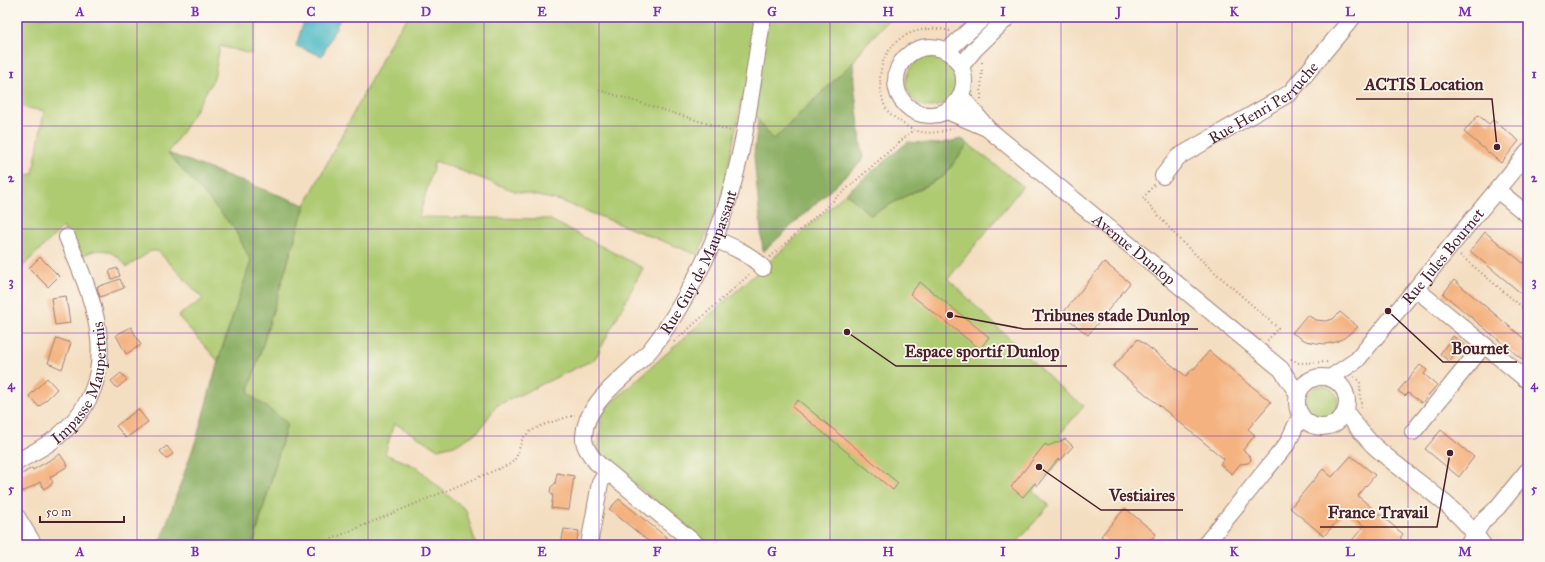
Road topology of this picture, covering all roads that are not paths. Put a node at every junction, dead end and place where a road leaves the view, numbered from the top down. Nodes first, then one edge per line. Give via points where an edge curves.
1 (763, 17) edge
2 (984, 17) edge
3 (1353, 17) edge
4 (1014, 20) edge
5 (947, 51) junction
6 (961, 66) junction
7 (961, 96) junction
8 (947, 110) junction
9 (988, 129) junction
10 (1528, 152) edge
11 (1163, 176) road end
12 (1497, 190) junction
13 (1528, 215) edge
14 (66, 237) dead end
15 (714, 239) junction
16 (763, 268) dead end
17 (1416, 289) junction
18 (1484, 345) junction
19 (1283, 362) junction
20 (1351, 368) junction
21 (1330, 378) junction
22 (1312, 379) junction
23 (1528, 381) edge
24 (1346, 392) junction
25 (1298, 394) junction
26 (1353, 413) junction
27 (1301, 416) junction
28 (1335, 424) junction
29 (1313, 426) junction
30 (1414, 432) dead end
31 (1287, 444) junction
32 (1373, 444) junction
33 (17, 462) edge
34 (607, 472) junction
35 (1527, 473) edge
36 (17, 517) edge
37 (1475, 541) edge
38 (34, 545) edge
39 (589, 545) edge
40 (696, 545) edge
41 (1205, 545) edge

1 - 15 street, Rue Guy de Maupassant via 742,149
2 - 5 street
3 - 11 street, Rue Henri Perruche via 1290,93 1178,157
4 - 6 street via 979,54
5 - 6 street
5 - 8 street via 924,48 913,52 898,70 896,81 898,93 913,111 924,115 936,115
6 - 7 street via 964,86
7 - 8 street
7 - 9 street, Avenue Dunlop
8 - 9 street, Avenue Dunlop
9 - 19 street, Avenue Dunlop via 1263,342
10 - 12 street, Rue Jules Bournet
12 - 13 street
12 - 17 street, Rue Jules Bournet
14 - 33 street, Impasse Maupertuis via 83,275 97,327 100,352 95,386 83,410 55,439
15 - 16 street via 734,247
15 - 34 street, Rue Guy de Maupassant via 705,261 673,318 650,349 608,391 587,421 584,436 586,449
17 - 18 street
17 - 20 street, Rue Jules Bournet
18 - 23 street
18 - 30 street
19 - 22 street, Avenue Dunlop
19 - 25 street, Avenue Dunlop
20 - 21 street, Rue Jules Bournet
20 - 24 street, Rue Jules Bournet
21 - 22 street
21 - 24 street
22 - 25 street
24 - 26 street via 1348,405
25 - 27 street via 1298,409
26 - 28 street
26 - 32 street
27 - 29 street
27 - 31 street
28 - 29 street via 1321,428
28 - 32 street
29 - 31 street
31 - 41 street
32 - 37 street via 1448,506
34 - 39 street via 600,483
34 - 40 street, Rue Guy de Maupassant
35 - 37 street via 1497,508 1482,521
36 - 38 street

